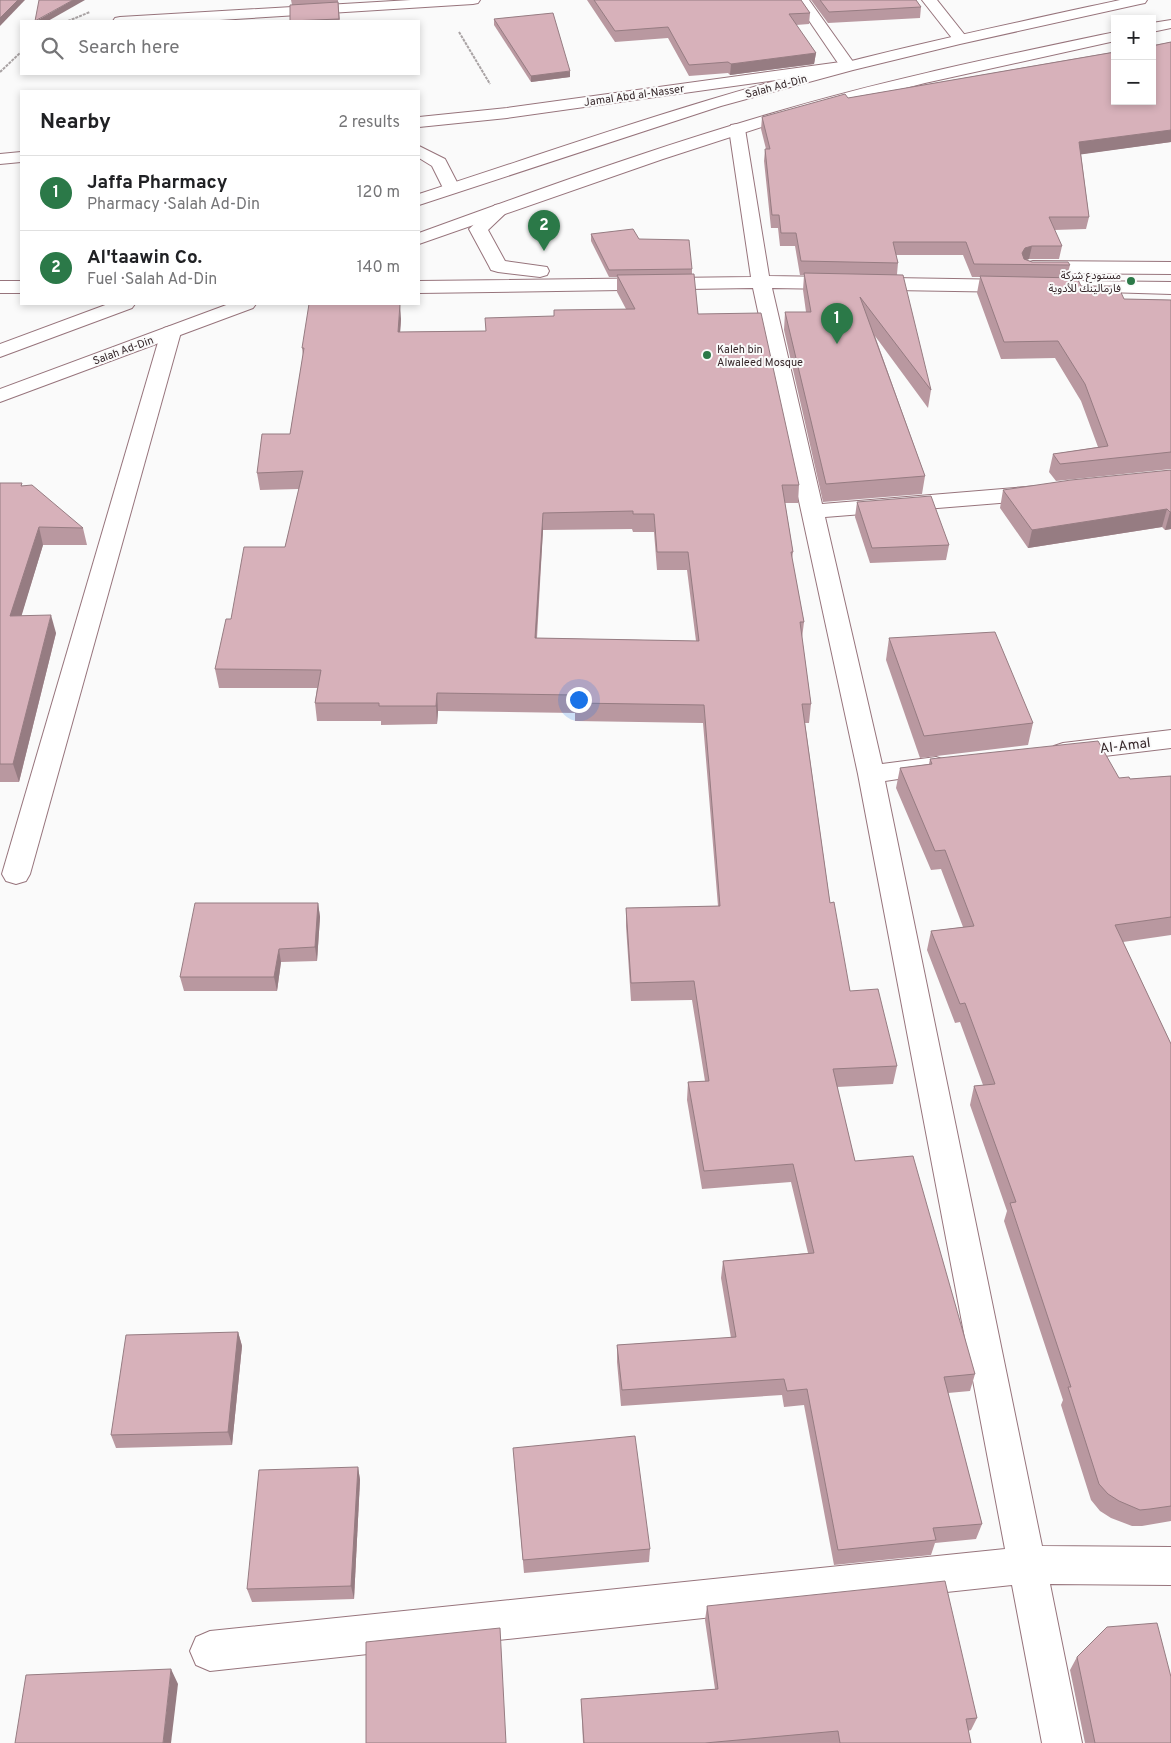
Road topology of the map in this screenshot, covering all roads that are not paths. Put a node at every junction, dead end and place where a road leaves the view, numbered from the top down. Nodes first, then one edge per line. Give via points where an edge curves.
1 (473, 0) edge
2 (802, 0) edge
3 (930, 0) edge
4 (1140, 0) edge
5 (138, 20) edge
6 (1171, 24) edge
7 (1156, 27) edge
8 (1111, 37) edge
9 (960, 39) junction
10 (848, 66) junction
11 (420, 122) edge
12 (737, 129) junction
13 (420, 152) edge
14 (20, 157) edge
15 (0, 159) edge
16 (451, 188) junction
17 (420, 200) edge
18 (501, 209) junction
19 (420, 240) edge
20 (807, 265) edge
21 (1014, 267) edge
22 (1171, 268) edge
23 (760, 274) junction
24 (0, 286) edge
25 (1034, 286) edge
26 (1064, 286) edge
27 (20, 287) edge
28 (420, 287) edge
29 (1171, 288) edge
30 (123, 305) edge
31 (243, 305) edge
32 (171, 332) junction
33 (0, 351) edge
34 (0, 396) edge
35 (1062, 490) edge
36 (811, 512) junction
37 (1171, 739) edge
38 (1036, 755) edge
39 (958, 764) edge
40 (871, 774) junction
41 (16, 874) dead end
42 (1028, 1565) junction
43 (1171, 1566) edge
44 (210, 1651) dead end
45 (1062, 1743) edge

1 - 5 main road
2 - 10 main road
3 - 9 main road
4 - 9 main road, Salah Ad-Din
6 - 7 main road
8 - 12 main road via 878,89
9 - 10 main road, Salah Ad-Din
10 - 11 main road, Jamal Abd al-Nasser
10 - 16 main road, Salah Ad-Din via 715,103
12 - 18 main road
12 - 23 main road
13 - 16 main road via 439,163
14 - 15 main road
16 - 17 main road, Salah Ad-Din
18 - 19 main road
18 - 23 main road via 478,229 498,266 565,272
20 - 23 main road
21 - 22 main road
23 - 25 main road
23 - 28 main road
23 - 36 main road
24 - 27 main road
26 - 29 main road
30 - 33 main road
31 - 32 main road, Salah Ad-Din
32 - 34 main road, Salah Ad-Din
32 - 41 main road
35 - 36 main road
36 - 40 main road
37 - 38 main road, Al-Amal
39 - 40 main road
40 - 42 main road
42 - 43 main road
42 - 44 main road
42 - 45 main road

